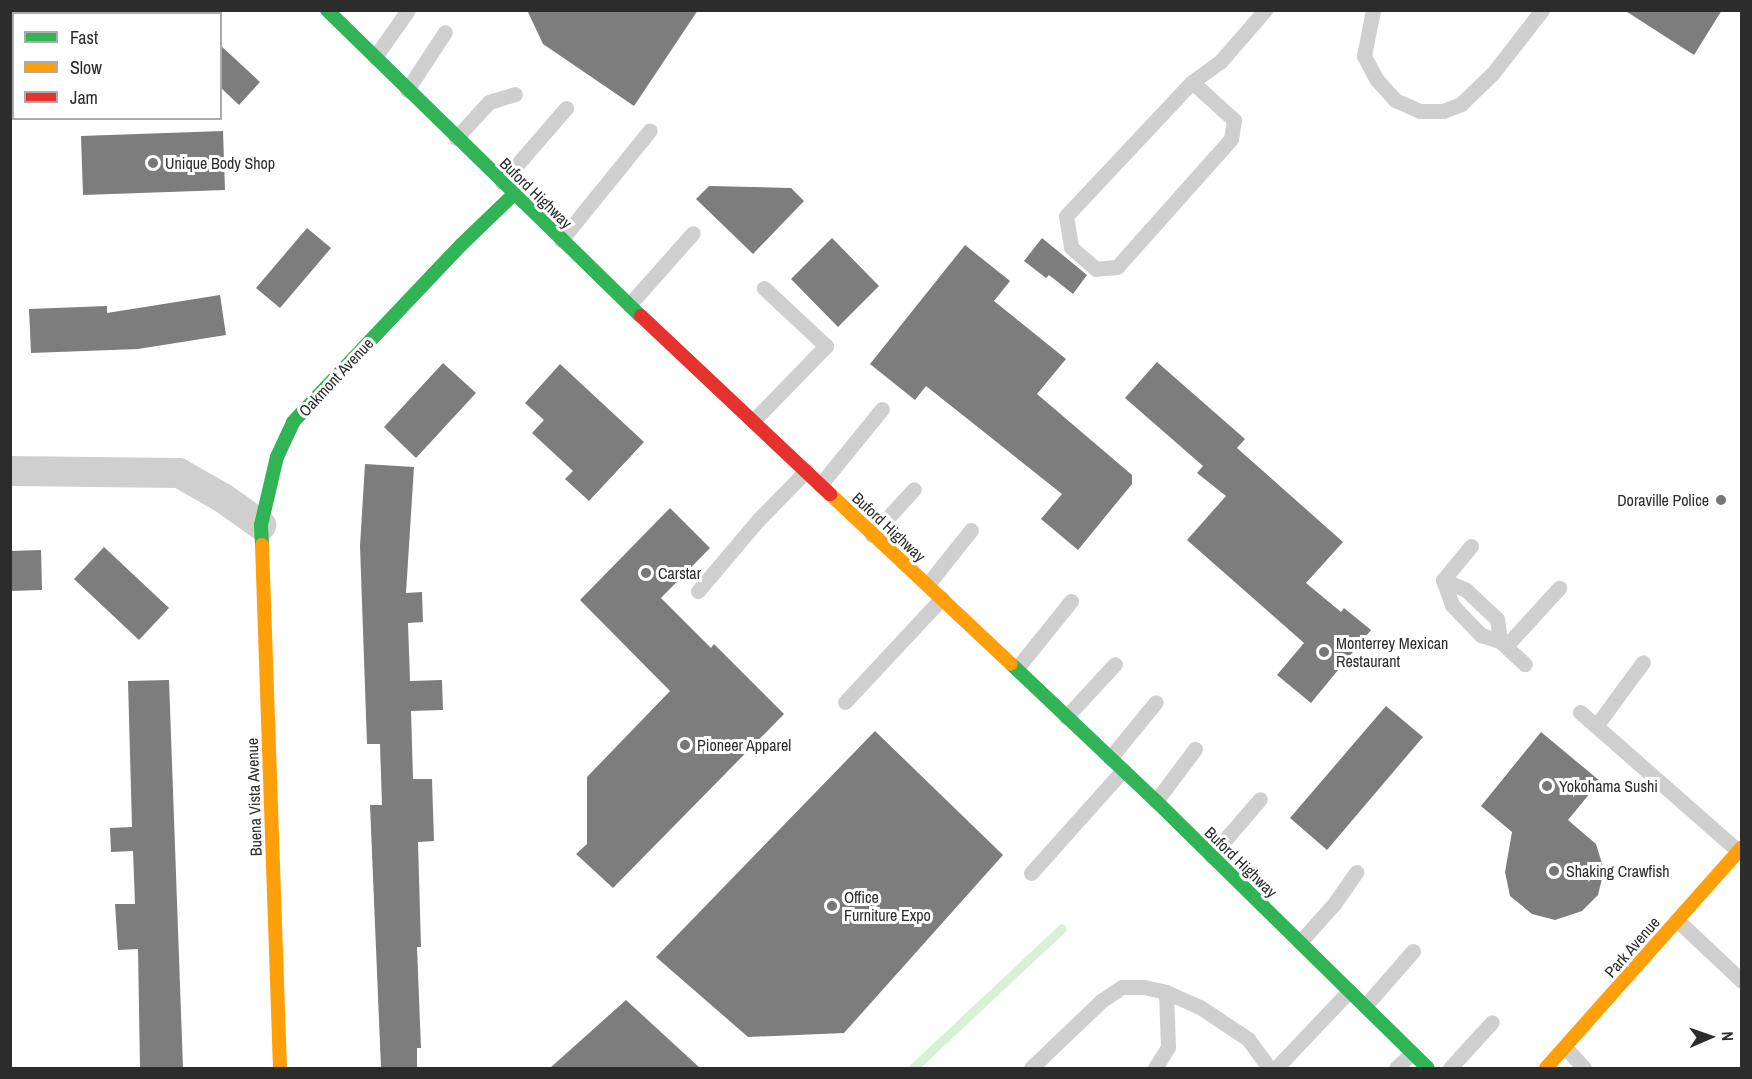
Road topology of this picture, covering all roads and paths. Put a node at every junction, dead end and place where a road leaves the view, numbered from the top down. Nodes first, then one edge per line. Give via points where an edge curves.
1 (327, 10) edge
2 (408, 10) edge
3 (1265, 10) edge
4 (1373, 10) edge
5 (1542, 10) edge
6 (445, 32) dead end
7 (375, 57) junction
8 (1192, 82) junction
9 (407, 90) junction
10 (515, 94) dead end
11 (566, 108) dead end
12 (650, 130) dead end
13 (456, 138) junction
14 (502, 182) junction
15 (514, 194) junction
16 (693, 233) dead end
17 (561, 240) junction
18 (764, 288) dead end
19 (629, 305) junction
20 (882, 409) dead end
21 (753, 421) junction
22 (10, 471) edge
23 (806, 471) junction
24 (820, 485) junction
25 (914, 489) dead end
26 (261, 525) junction
27 (971, 530) dead end
28 (872, 535) junction
29 (1471, 546) dead end
30 (1443, 580) junction
31 (928, 584) junction
32 (1559, 588) dead end
33 (698, 591) dead end
34 (942, 598) junction
35 (1071, 601) dead end
36 (1503, 643) junction
37 (1643, 662) dead end
38 (1114, 664) dead end
39 (1525, 664) dead end
40 (1017, 668) junction
41 (845, 702) dead end
42 (1156, 702) dead end
43 (1580, 712) dead end
44 (1066, 717) junction
45 (1596, 726) junction
46 (1195, 749) dead end
47 (1110, 758) junction
48 (1123, 770) junction
49 (1260, 799) dead end
50 (1156, 801) junction
51 (1740, 849) edge
52 (1211, 856) junction
53 (1356, 872) dead end
54 (1031, 873) dead end
55 (1677, 920) junction
56 (1300, 942) junction
57 (1413, 951) dead end
58 (1742, 981) edge
59 (1349, 991) junction
60 (1166, 992) junction
61 (1365, 1006) junction
62 (1492, 1022) dead end
63 (1566, 1047) junction
64 (1412, 1053) junction
65 (280, 1068) edge
66 (1031, 1068) edge
67 (1155, 1068) edge
68 (1269, 1068) edge
69 (1276, 1068) edge
70 (1396, 1068) edge
71 (1428, 1068) edge
72 (1450, 1068) edge
73 (1546, 1068) edge
74 (1584, 1068) edge

1 - 7 main road, Buford Highway
2 - 7 lane
3 - 8 lane via 1220,62
4 - 5 lane via 1364,56 1377,80 1395,100 1420,111 1443,111 1461,104 1493,73
6 - 9 lane
7 - 9 main road, Buford Highway
8 - 8 lane via 1066,216 1071,247 1096,269 1117,267 1232,139 1234,120
9 - 13 main road, Buford Highway
10 - 13 lane via 489,102
11 - 14 lane
12 - 17 lane
13 - 14 main road, Buford Highway
14 - 15 main road, Buford Highway
15 - 17 main road, Buford Highway
15 - 26 main road, Oakmont Avenue via 293,422 277,457
16 - 19 lane
17 - 19 main road, Buford Highway
18 - 21 lane via 826,346
19 - 21 main road, Buford Highway
20 - 24 lane
21 - 23 main road, Buford Highway
22 - 26 street via 179,473
23 - 24 main road, Buford Highway
23 - 33 lane
24 - 28 main road, Buford Highway
25 - 28 lane
26 - 65 main road, Buena Vista Avenue
27 - 31 lane
28 - 31 main road, Buford Highway
29 - 30 lane
30 - 36 lane via 1452,605 1481,635
30 - 36 lane via 1466,590 1497,619
31 - 34 main road, Buford Highway
32 - 36 lane
34 - 40 main road, Buford Highway
34 - 41 lane
35 - 40 lane
36 - 39 lane
37 - 45 lane
38 - 44 lane
40 - 44 main road, Buford Highway
42 - 47 lane
43 - 45 lane
44 - 47 main road, Buford Highway
45 - 51 lane
46 - 50 lane
47 - 48 main road, Buford Highway
48 - 50 main road, Buford Highway
48 - 54 lane
49 - 52 lane
50 - 52 main road, Buford Highway
51 - 55 main road, Park Avenue
52 - 56 main road, Buford Highway
53 - 56 lane
55 - 58 lane
55 - 63 main road, Park Avenue
56 - 59 main road, Buford Highway
57 - 61 lane
59 - 61 main road, Buford Highway
59 - 69 lane
60 - 66 lane via 1122,987 1101,1001
60 - 67 lane via 1168,1047
60 - 68 lane via 1200,1007 1248,1039
61 - 64 main road, Buford Highway
62 - 72 lane
63 - 73 main road, Park Avenue
63 - 74 lane
64 - 70 lane
64 - 71 main road, Buford Highway

